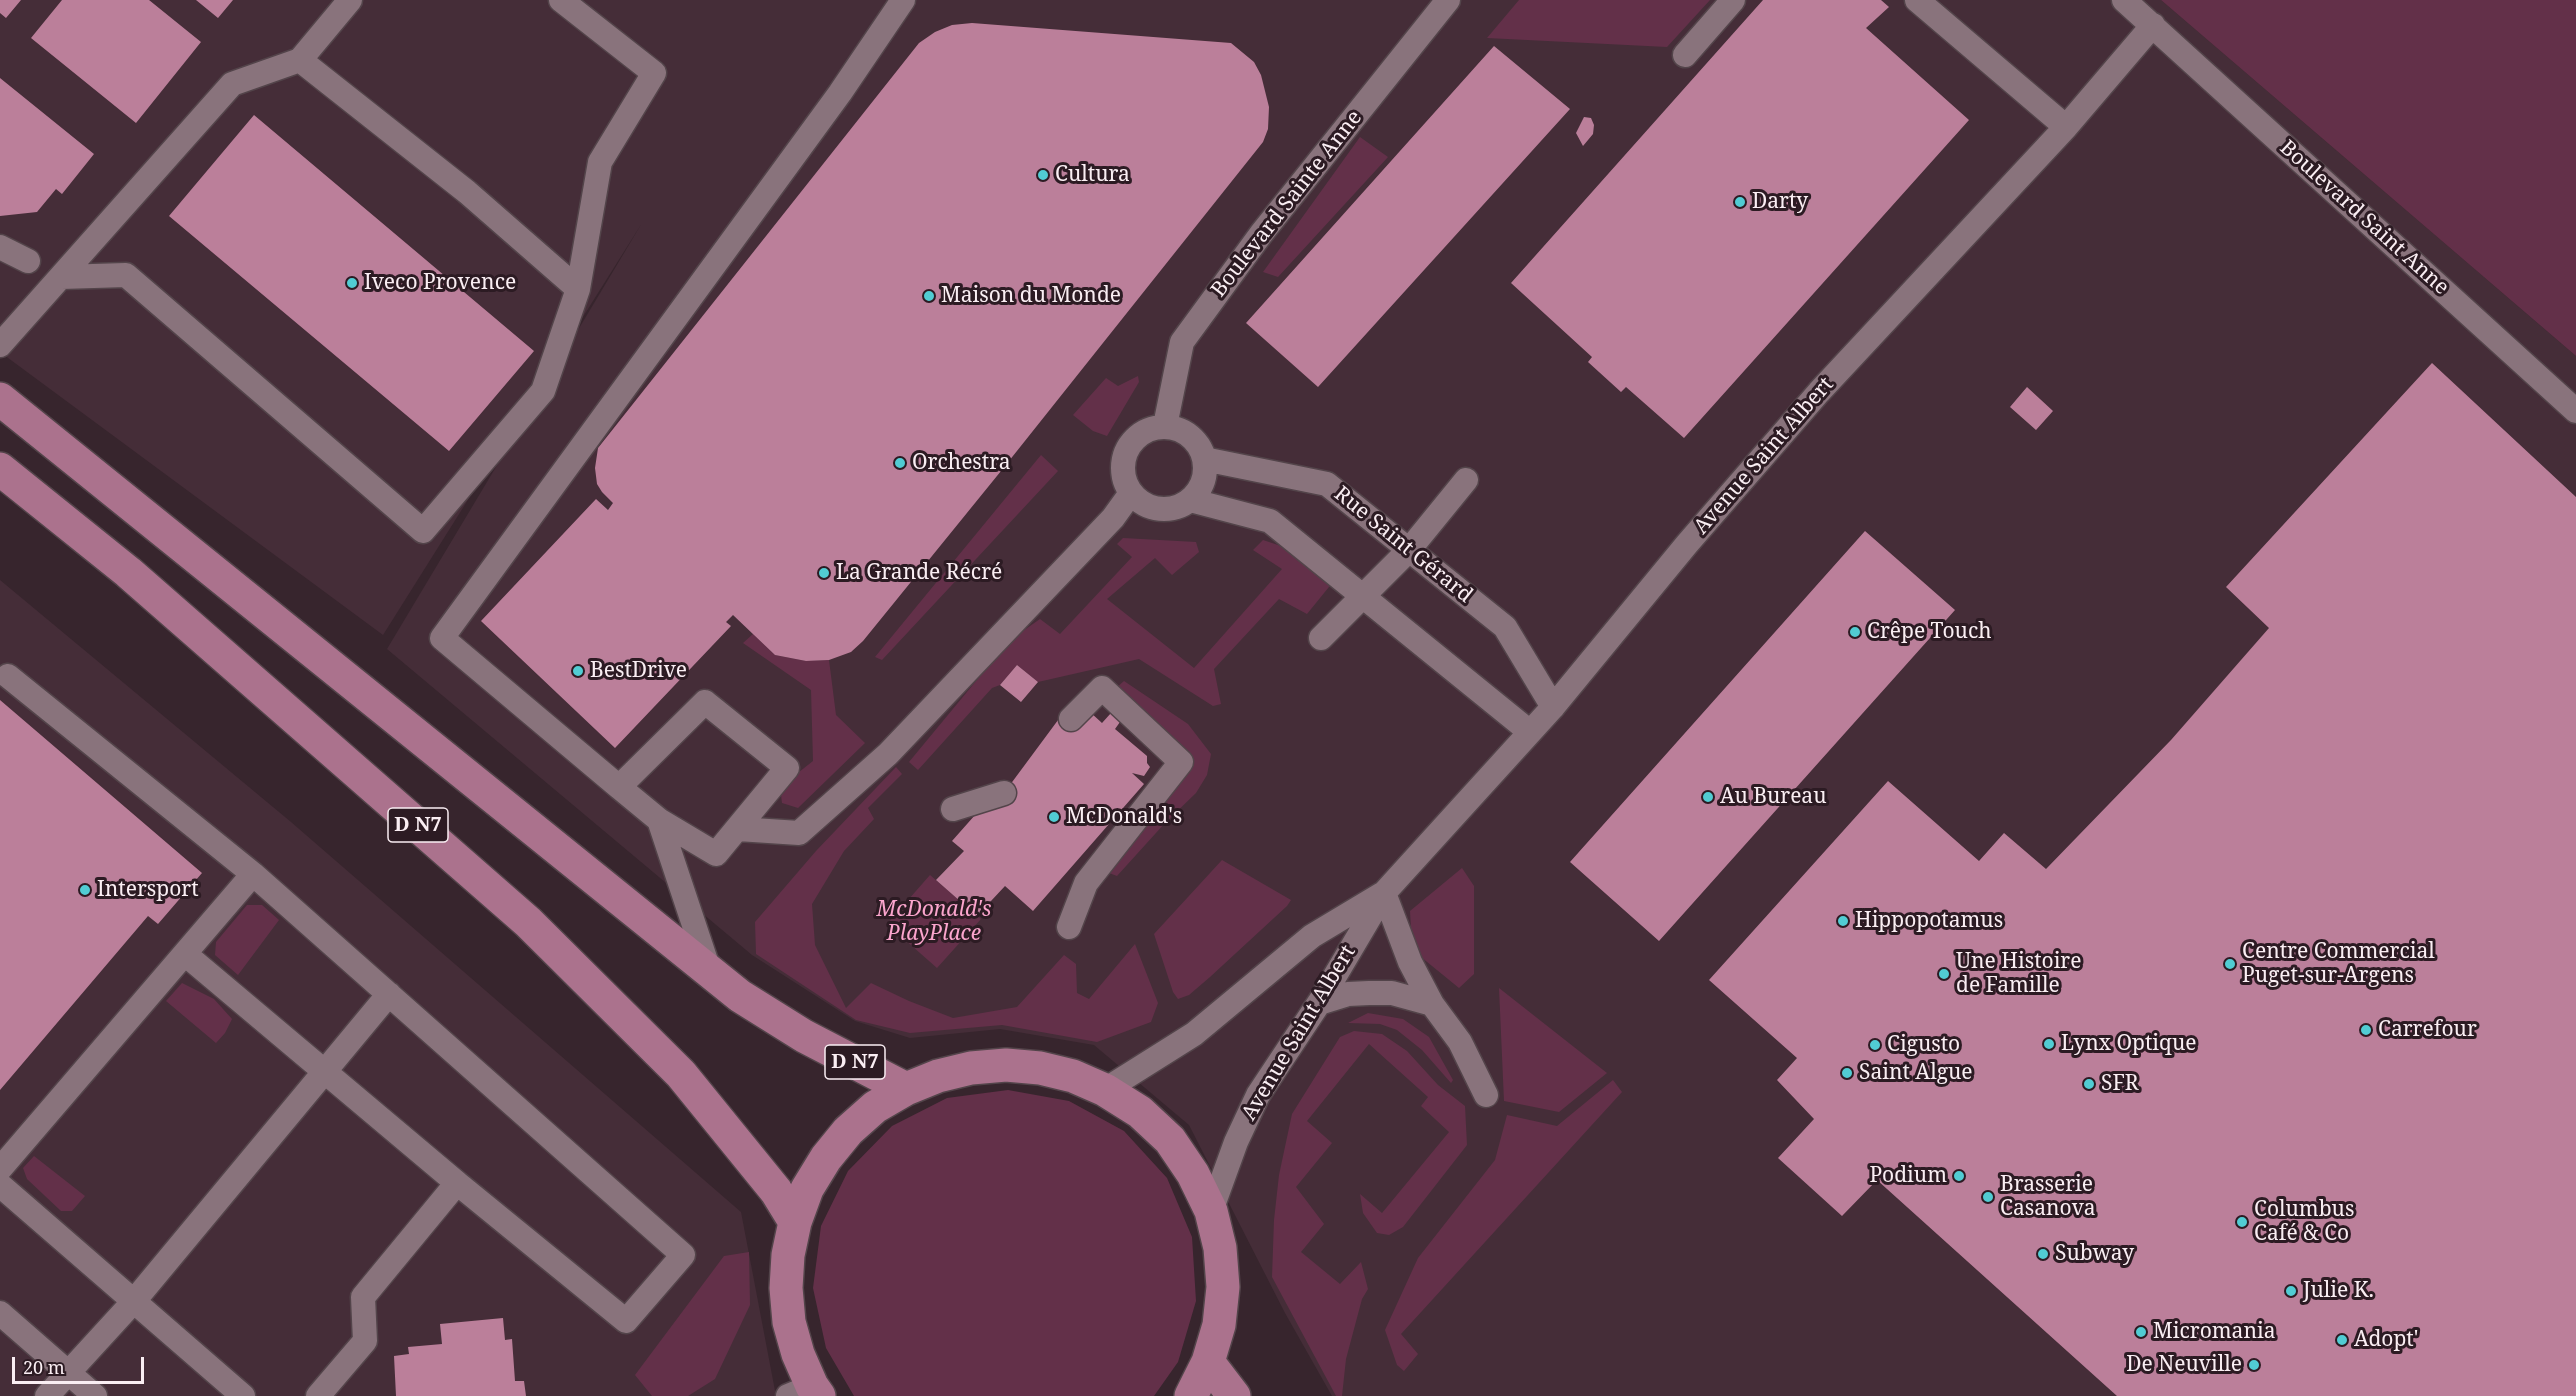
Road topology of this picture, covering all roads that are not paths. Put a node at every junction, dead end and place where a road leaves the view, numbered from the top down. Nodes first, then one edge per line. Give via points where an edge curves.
1 (350, 0) edge
2 (561, 0) edge
3 (903, 0) edge
4 (1448, 0) edge
5 (1733, 0) edge
6 (1917, 0) edge
7 (2124, 0) edge
8 (2153, 25) junction
9 (1685, 55) dead end
10 (300, 60) junction
11 (2066, 127) junction
12 (0, 247) edge
13 (28, 261) dead end
14 (61, 278) junction
15 (578, 289) junction
16 (0, 345) edge
17 (0, 399) edge
18 (2576, 411) edge
19 (1165, 426) junction
20 (1204, 459) junction
21 (0, 469) edge
22 (1466, 480) dead end
23 (1131, 493) junction
24 (1190, 500) junction
25 (1409, 550) junction
26 (1362, 597) junction
27 (1321, 638) dead end
28 (8, 676) dead end
29 (1553, 707) junction
30 (1071, 719) dead end
31 (1530, 732) junction
32 (619, 787) junction
33 (1004, 793) dead end
34 (953, 808) dead end
35 (659, 820) junction
36 (738, 829) junction
37 (253, 874) junction
38 (1384, 893) junction
39 (1069, 927) dead end
40 (185, 954) junction
41 (710, 973) junction
42 (389, 994) junction
43 (1319, 1003) junction
44 (1432, 1004) junction
45 (325, 1071) junction
46 (906, 1089) junction
47 (1105, 1089) junction
48 (1486, 1095) dead end
49 (0, 1169) edge
50 (457, 1183) junction
51 (0, 1185) edge
52 (1211, 1210) junction
53 (795, 1222) junction
54 (134, 1301) junction
55 (0, 1313) edge
56 (1208, 1362) junction
57 (67, 1372) junction
58 (806, 1393) edge
59 (46, 1396) edge
60 (95, 1396) edge
61 (243, 1396) edge
62 (318, 1396) edge
63 (1191, 1396) edge
64 (1234, 1396) edge

1 - 10 lane
2 - 15 lane via 654,73 600,162
3 - 32 lane via 833,102 442,638
4 - 19 lane, Boulevard Sainte Anne via 1269,225 1182,342
5 - 9 lane
6 - 11 lane
7 - 8 lane
8 - 11 lane, Avenue Saint Albert
8 - 18 lane, Boulevard Saint Anne
10 - 14 lane via 232,84
10 - 15 lane via 467,192
11 - 29 lane, Avenue Saint Albert via 1819,392
12 - 13 lane
14 - 15 lane via 126,275 423,531 543,391
14 - 16 lane
17 - 41 main road, D N7
19 - 20 lane via 1190,437
19 - 23 lane via 1139,434 1130,443 1122,468
20 - 24 lane via 1203,481
20 - 25 lane, Rue Saint Gérard via 1327,484
21 - 53 main road, D N7 via 128,572 528,921 681,1074 777,1191
22 - 25 lane
23 - 24 lane via 1147,505 1166,509
23 - 36 lane via 1113,518 888,754 799,833
24 - 26 lane via 1270,521
25 - 26 lane
25 - 29 lane, Rue Saint Gérard via 1505,627
26 - 27 lane
26 - 31 lane
28 - 37 lane
29 - 31 lane, Avenue Saint Albert
30 - 39 lane via 1102,687 1181,762 1086,883
31 - 38 lane, Avenue Saint Albert
32 - 35 lane
32 - 36 lane via 705,702 787,768
33 - 34 lane
35 - 36 lane via 716,854
35 - 41 lane
37 - 40 lane
37 - 42 lane
38 - 43 lane, Avenue Saint Albert
38 - 44 lane via 1410,962
38 - 47 lane, Avenue Saint Albert via 1311,936 1194,1034
40 - 45 lane
40 - 49 lane
41 - 46 main road, D N7 via 804,1036
42 - 45 lane
42 - 50 lane via 683,1255 626,1321
43 - 44 lane via 1348,994 1392,993
43 - 52 lane, Avenue Saint Albert via 1253,1104
44 - 48 lane via 1460,1042
45 - 50 lane
45 - 54 lane
46 - 47 main road via 971,1068 1006,1065 1040,1068
46 - 53 main road via 875,1107 848,1131 807,1189
47 - 52 main road via 1140,1112 1170,1140
50 - 62 lane via 363,1297 365,1341
51 - 54 lane
52 - 56 main road via 1220,1248 1223,1287 1219,1325
53 - 58 main road via 786,1288 789,1322
54 - 57 lane
54 - 61 lane
55 - 57 lane
56 - 63 main road
56 - 64 main road
57 - 59 lane
57 - 60 lane

